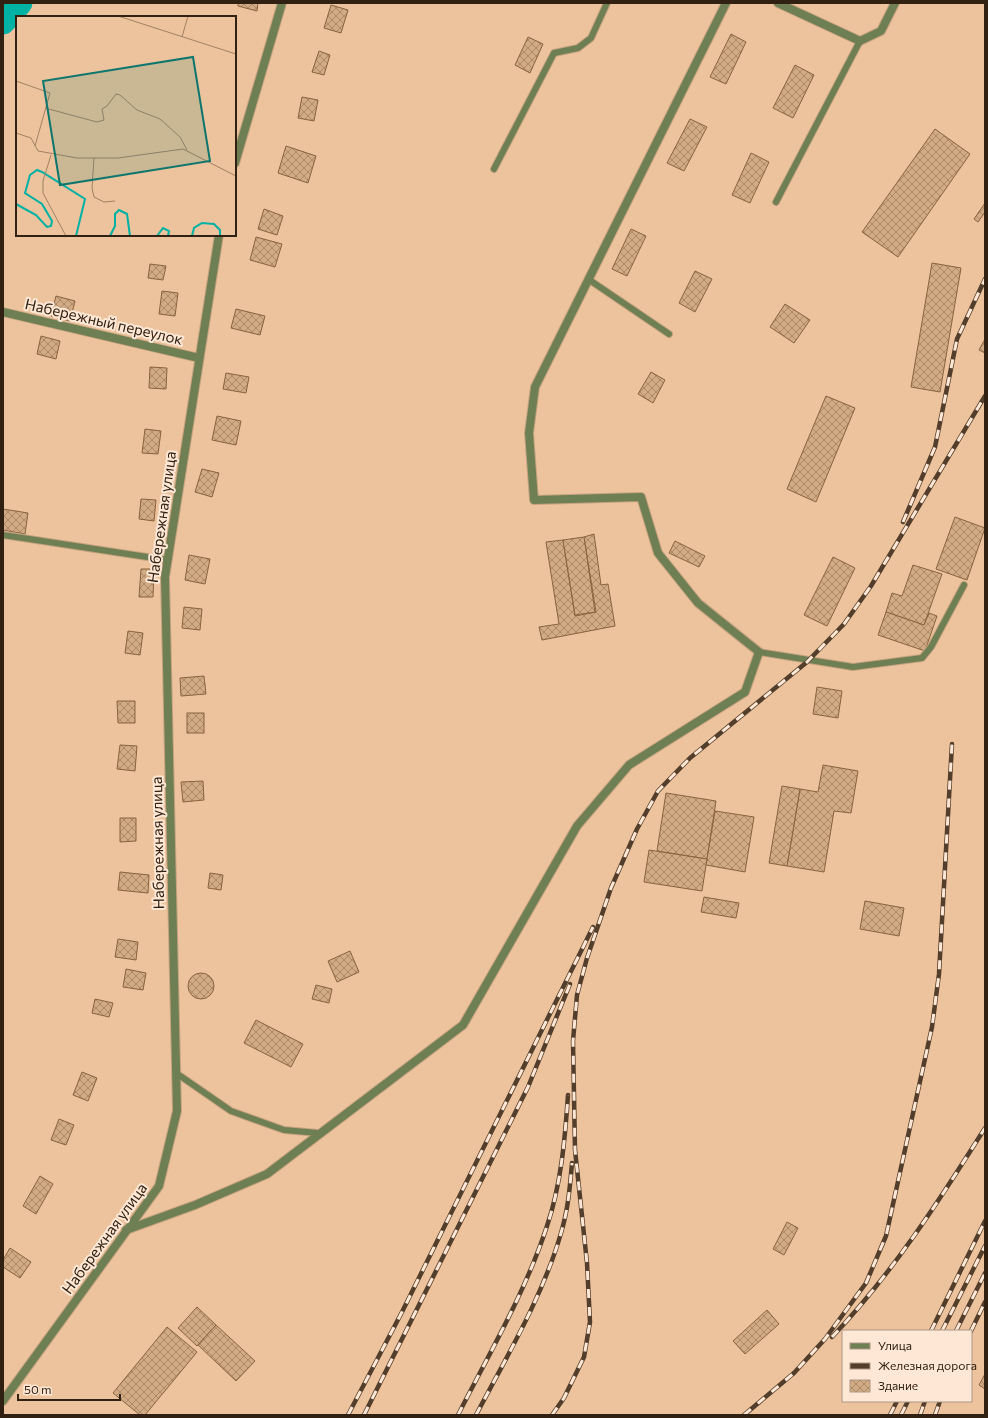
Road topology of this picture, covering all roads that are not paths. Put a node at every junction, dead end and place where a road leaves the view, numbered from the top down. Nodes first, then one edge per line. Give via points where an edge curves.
1 (282, 3) edge
2 (607, 3) edge
3 (726, 3) edge
4 (778, 3) edge
5 (895, 3) edge
6 (860, 41) junction
7 (236, 160) edge
8 (494, 169) dead end
9 (776, 202) dead end
10 (219, 236) edge
11 (588, 279) junction
12 (3, 312) edge
13 (669, 334) dead end
14 (199, 358) junction
15 (3, 535) edge
16 (167, 560) junction
17 (964, 585) dead end
18 (759, 652) junction
19 (176, 1073) junction
20 (318, 1134) junction
21 (126, 1230) junction
22 (3, 1401) edge

1 - 7 street
2 - 8 lane via 591,38 578,48 554,53
3 - 11 street
4 - 6 street
5 - 6 street via 881,31
6 - 9 lane
10 - 14 street, Набережная улица
11 - 13 lane
11 - 18 street via 534,387 528,433 534,500 641,497 658,553 698,603
12 - 14 street, Набережный переулок
14 - 16 street, Набережная улица
15 - 16 lane
16 - 19 street, Набережная улица via 164,577
17 - 18 lane via 931,648 922,658 853,667
18 - 20 street via 745,692 629,765 577,826 463,1025
19 - 20 lane via 231,1111 284,1130
19 - 21 street, Набережная улица via 177,1111 159,1186
20 - 21 street via 267,1174 195,1206
21 - 22 street, Набережная улица

